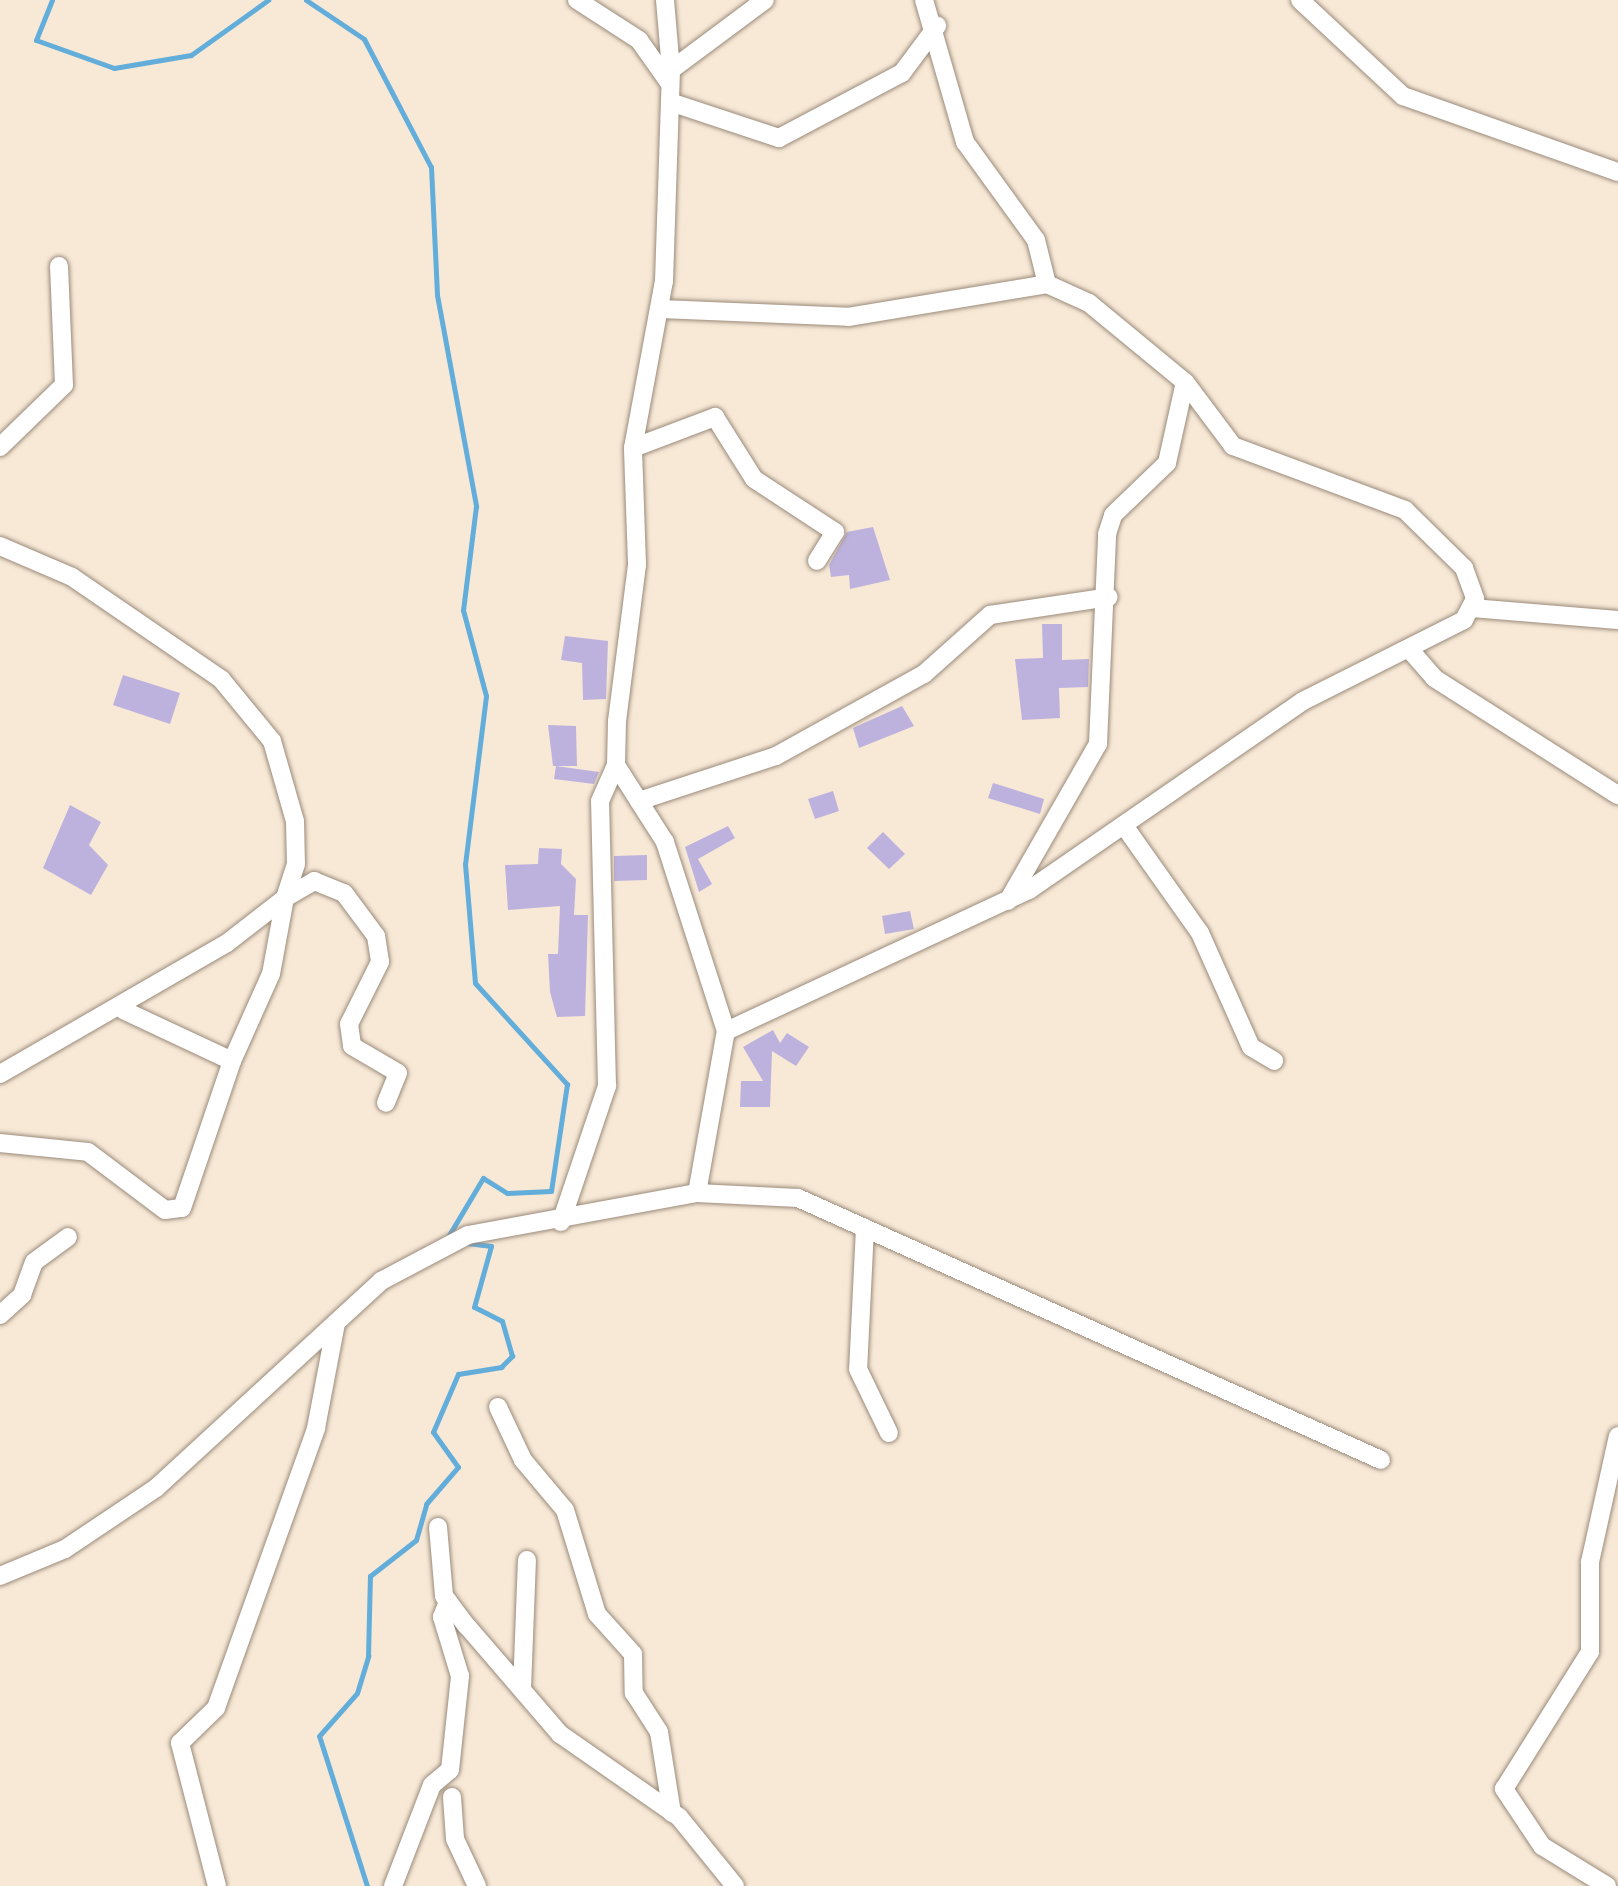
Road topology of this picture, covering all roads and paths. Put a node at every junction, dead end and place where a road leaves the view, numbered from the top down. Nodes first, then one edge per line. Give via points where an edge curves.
1 (578, 0) edge
2 (664, 0) edge
3 (765, 0) edge
4 (924, 0) edge
5 (1300, 0) edge
6 (938, 26) junction
7 (670, 85) junction
8 (1618, 172) edge
9 (59, 266) dead end
10 (1047, 284) junction
11 (661, 309) junction
12 (1185, 382) junction
13 (0, 447) edge
14 (633, 448) junction
15 (0, 546) edge
16 (817, 561) dead end
17 (1109, 596) junction
18 (1472, 608) junction
19 (1618, 620) edge
20 (1410, 650) junction
21 (616, 766) junction
22 (1618, 795) edge
23 (639, 800) junction
24 (1125, 827) junction
25 (285, 898) junction
26 (1008, 901) junction
27 (122, 1010) junction
28 (726, 1031) junction
29 (232, 1061) junction
30 (1274, 1061) dead end
31 (0, 1074) edge
32 (386, 1102) dead end
33 (0, 1143) edge
34 (697, 1193) junction
35 (561, 1222) junction
36 (865, 1228) junction
37 (68, 1237) dead end
38 (0, 1315) edge
39 (336, 1323) junction
40 (498, 1407) dead end
41 (889, 1433) dead end
42 (1618, 1436) edge
43 (1380, 1460) dead end
44 (1610, 1514) edge
45 (438, 1527) dead end
46 (528, 1560) dead end
47 (0, 1576) edge
48 (448, 1601) junction
49 (522, 1690) junction
50 (452, 1797) dead end
51 (672, 1813) junction
52 (217, 1886) edge
53 (393, 1886) edge
54 (477, 1886) edge
55 (735, 1886) edge
56 (1607, 1886) edge

1 - 7 street via 639,40
2 - 7 street
3 - 7 street
4 - 6 street
5 - 8 street via 1403,96
6 - 7 street via 902,74 778,138
6 - 10 street via 965,142 1036,240
7 - 11 street
9 - 13 street via 64,385
10 - 11 street via 848,317
10 - 12 street via 1089,303
11 - 14 street
12 - 17 street via 1167,463 1113,514
12 - 18 street via 1234,446 1405,510 1464,568
14 - 16 street via 715,417 754,479 835,532
14 - 21 street via 637,564
15 - 25 street via 163,634 221,680 272,741 295,821
17 - 23 street via 990,615 924,674 776,756
17 - 26 street via 1098,744
18 - 19 street
18 - 20 street
20 - 22 street via 1434,678
20 - 24 street via 1302,701
21 - 23 street
21 - 35 street via 600,801 607,1086
23 - 28 street via 665,842
24 - 26 street
24 - 30 street via 1200,932 1251,1047
25 - 27 street
25 - 29 street via 271,974
25 - 32 street via 314,881 344,893 376,936 380,962 349,1024 352,1046 398,1073
26 - 28 street
27 - 29 street
27 - 31 street
28 - 34 street
29 - 33 street via 182,1208 165,1210 88,1152
34 - 35 street
34 - 36 street via 798,1198
35 - 39 street via 468,1235 381,1281
36 - 41 street via 858,1370
36 - 43 street
37 - 38 street via 34,1262 22,1295
39 - 47 street via 156,1488 65,1550
39 - 52 street via 316,1428 216,1708 180,1744
40 - 51 street via 523,1460 565,1510 597,1614 634,1654 634,1693 659,1732
42 - 44 street
44 - 56 street via 1590,1562 1590,1652 1504,1789 1542,1846
45 - 48 street
46 - 49 street
48 - 49 street
48 - 53 street via 442,1617 460,1676 450,1770 432,1785
49 - 51 street via 560,1734
50 - 54 street via 456,1838
51 - 55 street

